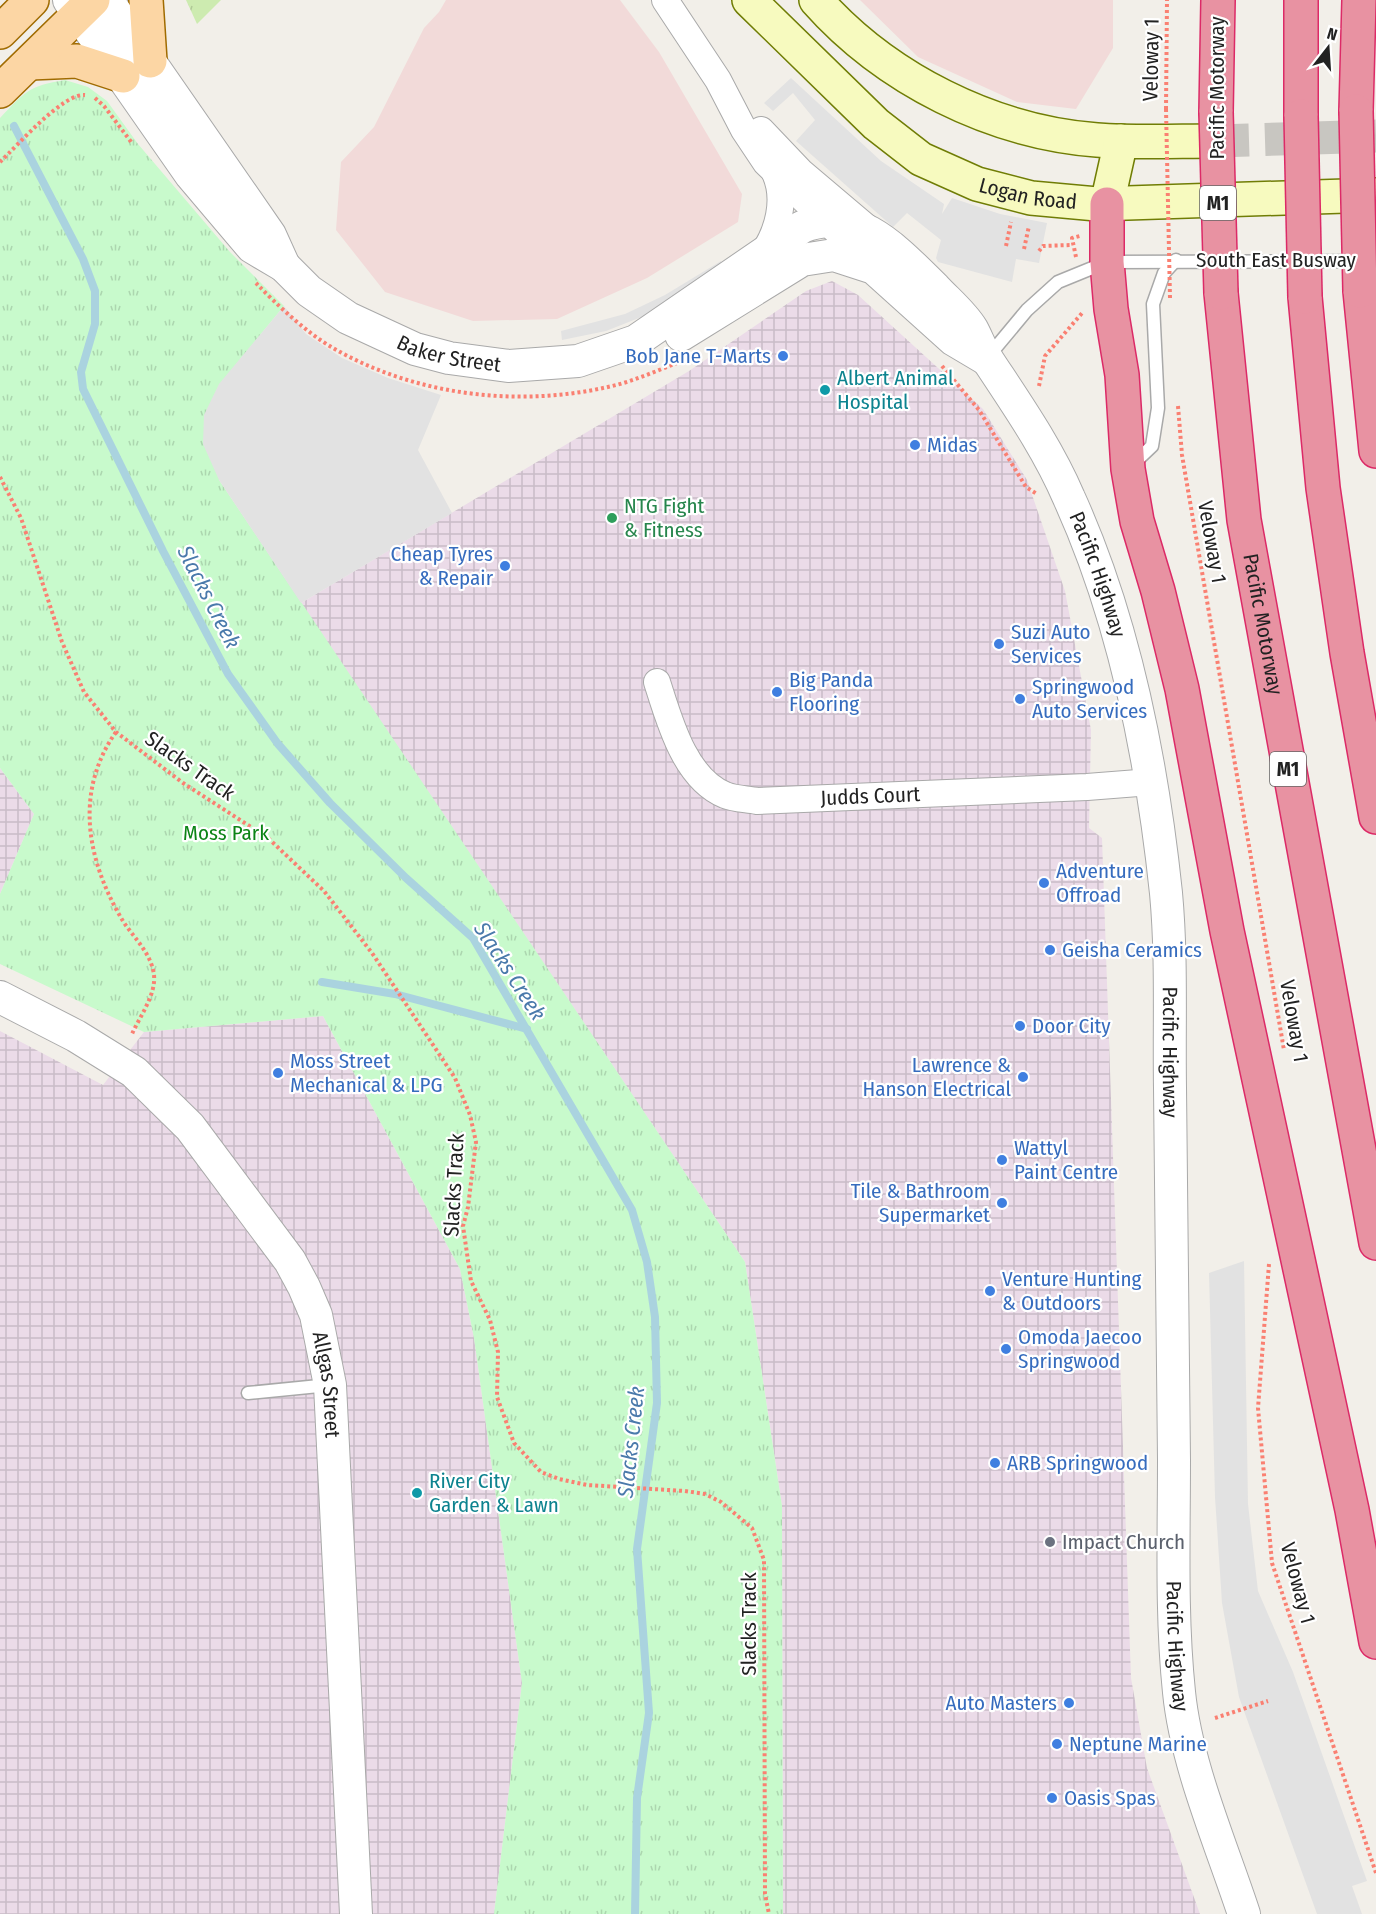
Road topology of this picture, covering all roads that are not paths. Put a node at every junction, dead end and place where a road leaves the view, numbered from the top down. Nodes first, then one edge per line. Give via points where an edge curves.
1 (32, 0) edge
2 (146, 0) edge
3 (665, 0) edge
4 (749, 0) edge
5 (816, 0) edge
6 (1218, 0) edge
7 (1301, 0) edge
8 (1359, 0) edge
9 (87, 3) edge
10 (0, 32) edge
11 (30, 63) junction
12 (136, 69) junction
13 (0, 92) edge
14 (1216, 127) junction
15 (1121, 141) junction
16 (769, 157) junction
17 (820, 190) junction
18 (1376, 195) edge
19 (1107, 204) junction
20 (831, 223) junction
21 (882, 252) junction
22 (762, 255) junction
23 (802, 260) junction
24 (1176, 260) junction
25 (1376, 261) edge
26 (1107, 262) junction
27 (636, 341) junction
28 (986, 359) junction
29 (1376, 451) edge
30 (1128, 469) junction
31 (657, 682) dead end
32 (1150, 782) junction
33 (1376, 817) edge
34 (0, 998) edge
35 (1376, 1243) edge
36 (330, 1385) junction
37 (248, 1393) dead end
38 (1376, 1642) edge
39 (356, 1914) edge
40 (1244, 1914) edge

1 - 10 main road
2 - 12 main road
3 - 16 street via 740,123
4 - 19 main road, Logan Road via 876,124 921,159 977,184 1010,193
5 - 15 main road via 850,34 887,62 974,111 1039,132
6 - 14 highway, Pacific Motorway / M1
7 - 33 highway, bridge via 1305,297 1323,488
8 - 29 highway, bridge via 1356,111 1360,291
9 - 11 main road
9 - 12 street, Baker Street
11 - 12 main road via 76,62
11 - 13 main road
12 - 27 street, Baker Street via 270,235 284,266 309,291 348,318 389,339 449,358 508,366 578,361
14 - 15 main road
14 - 35 highway, Pacific Motorway / M1, bridge via 1221,293 1244,520
15 - 19 main road
16 - 17 street
16 - 20 street
16 - 22 street via 780,195 773,236
17 - 20 street via 834,205
17 - 21 street
18 - 19 main road, Logan Road
19 - 26 highway
20 - 21 street via 860,225
20 - 22 street, Baker Street via 798,229
20 - 23 street, Baker Street via 823,244
21 - 23 street, Baker Street via 817,255
21 - 28 street, Pacific Highway via 970,326
22 - 27 street, Baker Street
23 - 27 street, Baker Street via 682,335 667,341
24 - 25 lane, South East Busway
24 - 26 lane, South East Busway
24 - 30 lane, South East Busway via 1164,273 1153,304 1158,408 1152,446
26 - 28 lane, South East Busway via 1058,282 1027,310
26 - 30 highway via 1122,375
28 - 32 street, Pacific Highway via 1014,397 1056,469 1078,519 1118,634
30 - 38 highway via 1137,521 1182,689 1227,931
31 - 32 street, Judds Court via 679,746 698,774 724,795 757,801
32 - 40 street, Pacific Highway via 1166,897 1173,1585 1179,1695 1190,1758
34 - 36 street, Allgas Street via 76,1036 134,1072 190,1126 290,1261 316,1315
36 - 37 lane
36 - 39 street, Allgas Street

